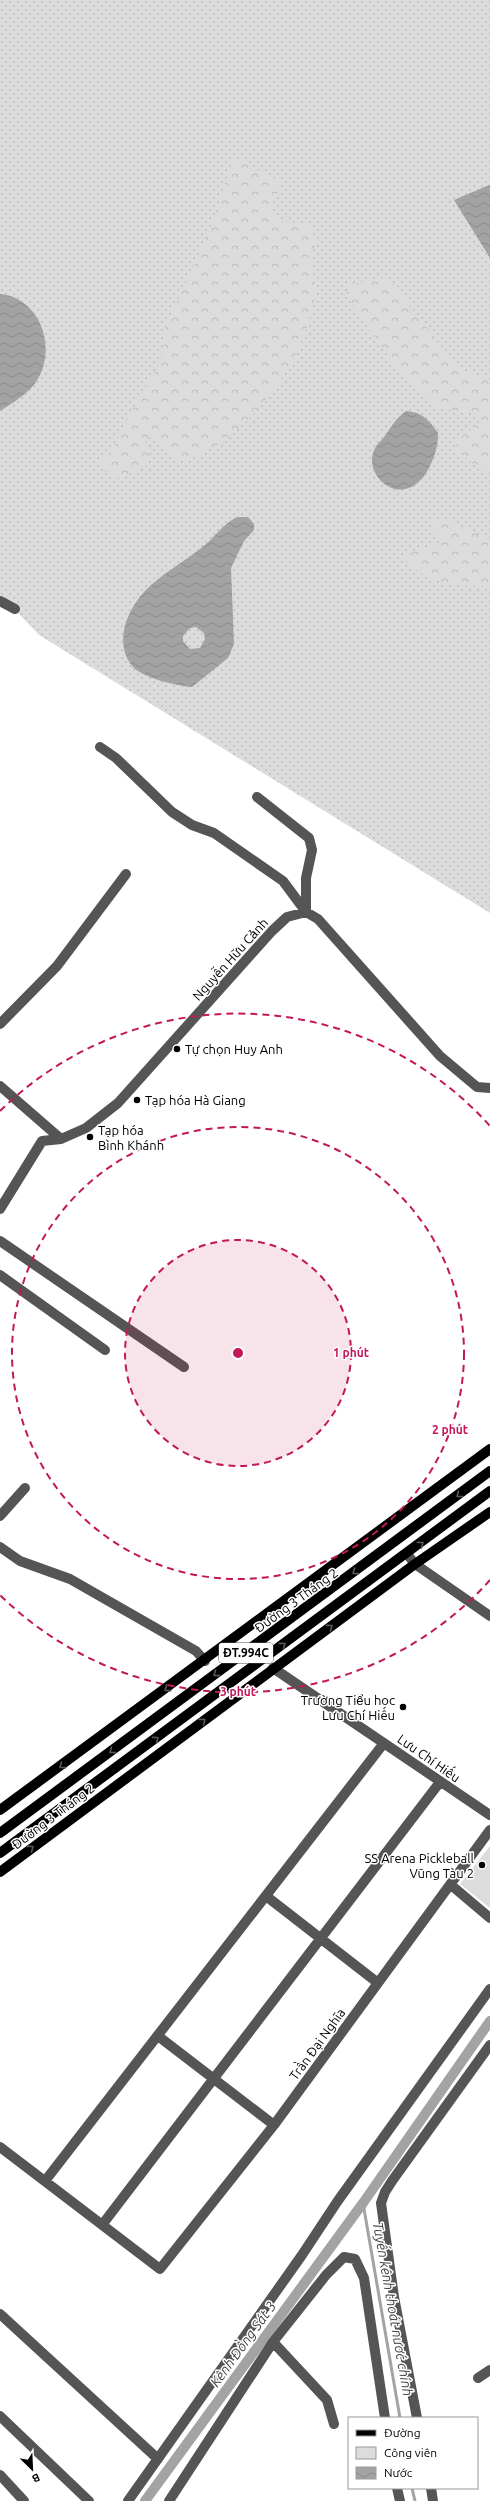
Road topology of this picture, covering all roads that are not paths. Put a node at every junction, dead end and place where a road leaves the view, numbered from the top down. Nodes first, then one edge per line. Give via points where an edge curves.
1 (0, 601) edge
2 (14, 609) dead end
3 (100, 747) dead end
4 (257, 797) dead end
5 (126, 874) dead end
6 (306, 912) junction
7 (0, 1024) edge
8 (0, 1086) edge
9 (490, 1088) edge
10 (61, 1140) junction
11 (0, 1208) edge
12 (0, 1241) edge
13 (0, 1275) edge
14 (104, 1350) dead end
15 (184, 1367) dead end
16 (490, 1449) edge
17 (490, 1471) edge
18 (25, 1488) dead end
19 (490, 1491) edge
20 (490, 1512) edge
21 (0, 1516) edge
22 (0, 1547) edge
23 (407, 1554) junction
24 (415, 1564) junction
25 (490, 1616) edge
26 (233, 1640) junction
27 (244, 1654) junction
28 (205, 1660) junction
29 (263, 1660) junction
30 (273, 1668) junction
31 (221, 1691) junction
32 (228, 1703) junction
33 (384, 1743) junction
34 (440, 1782) junction
35 (0, 1810) edge
36 (490, 1815) edge
37 (490, 1830) edge
38 (0, 1833) edge
39 (0, 1853) edge
40 (0, 1872) edge
41 (451, 1885) junction
42 (266, 1896) junction
43 (490, 1918) edge
44 (321, 1938) junction
45 (378, 1983) junction
46 (490, 1989) edge
47 (158, 2036) junction
48 (490, 2045) edge
49 (214, 2080) junction
50 (274, 2125) junction
51 (0, 2147) edge
52 (45, 2181) junction
53 (102, 2225) junction
54 (0, 2314) edge
55 (273, 2342) junction
56 (490, 2370) edge
57 (478, 2378) dead end
58 (0, 2416) edge
59 (385, 2417) edge
60 (417, 2417) edge
61 (334, 2424) dead end
62 (158, 2459) junction
63 (0, 2475) edge
64 (397, 2489) edge
65 (431, 2489) edge
66 (24, 2501) edge
67 (89, 2501) edge
68 (128, 2501) edge
69 (169, 2501) edge
70 (400, 2501) edge
71 (433, 2501) edge

1 - 2 street
3 - 6 street via 116,758 172,812 192,825 214,833 283,881
4 - 6 street via 309,838 312,850 306,878
5 - 7 street via 57,966
6 - 9 street via 318,919 440,1056 477,1087
6 - 10 street, Nguyễn Hữu Cảnh via 287,917 272,931 118,1103 86,1128
8 - 10 street
10 - 11 street, Nguyễn Hữu Cảnh via 42,1142
12 - 15 street
13 - 14 street
16 - 26 main road, Đường 3 Tháng 2 / ĐT.994C
17 -> 27 main road, Đường 3 Tháng 2 / ĐT.994C
18 - 21 street
23 -> 19 main road, Đường 3 Tháng 2 / ĐT.994C
20 - 24 main road, Đường 3 Tháng 2 / ĐT.994C
22 - 28 street via 20,1561 70,1579 196,1651
23 - 24 street
29 -> 23 main road, Đường 3 Tháng 2 / ĐT.994C
24 - 25 street
30 -> 24 main road, Đường 3 Tháng 2 / ĐT.994C
26 - 27 main road
26 - 28 main road, Đường 3 Tháng 2 / ĐT.994C
27 -> 38 main road, Đường 3 Tháng 2 / ĐT.994C
28 -> 35 main road, Đường 3 Tháng 2 / ĐT.994C
29 - 30 main road
29 - 31 main road, Đường 3 Tháng 2 / ĐT.994C
30 - 32 main road, Đường 3 Tháng 2 / ĐT.994C
30 - 33 street, Lưu Chí Hiếu
31 - 32 main road
39 -> 31 main road, Đường 3 Tháng 2 / ĐT.994C
40 -> 32 main road, Đường 3 Tháng 2 / ĐT.994C
33 - 34 street, Lưu Chí Hiếu
33 - 42 street
34 - 36 street, Lưu Chí Hiếu
34 - 44 street
37 - 41 street, Trần Đại Nghĩa
41 - 43 street
41 - 45 street, Trần Đại Nghĩa
42 - 44 street
42 - 47 street
44 - 45 street
44 - 49 street
45 - 50 street, Trần Đại Nghĩa
46 - 62 street via 337,2202
47 - 49 street
47 - 52 street
48 - 60 street via 392,2181 381,2203 394,2298
49 - 50 street
49 - 53 street
50 - 53 street, Trần Đại Nghĩa via 160,2269
51 - 52 street
52 - 53 street
54 - 62 street
55 - 59 street via 336,2264 344,2257 355,2259 364,2278
55 - 61 street via 327,2400
55 - 69 street
56 - 57 street
58 - 67 street
62 - 68 street
63 - 66 street
64 - 70 street
65 - 71 street

